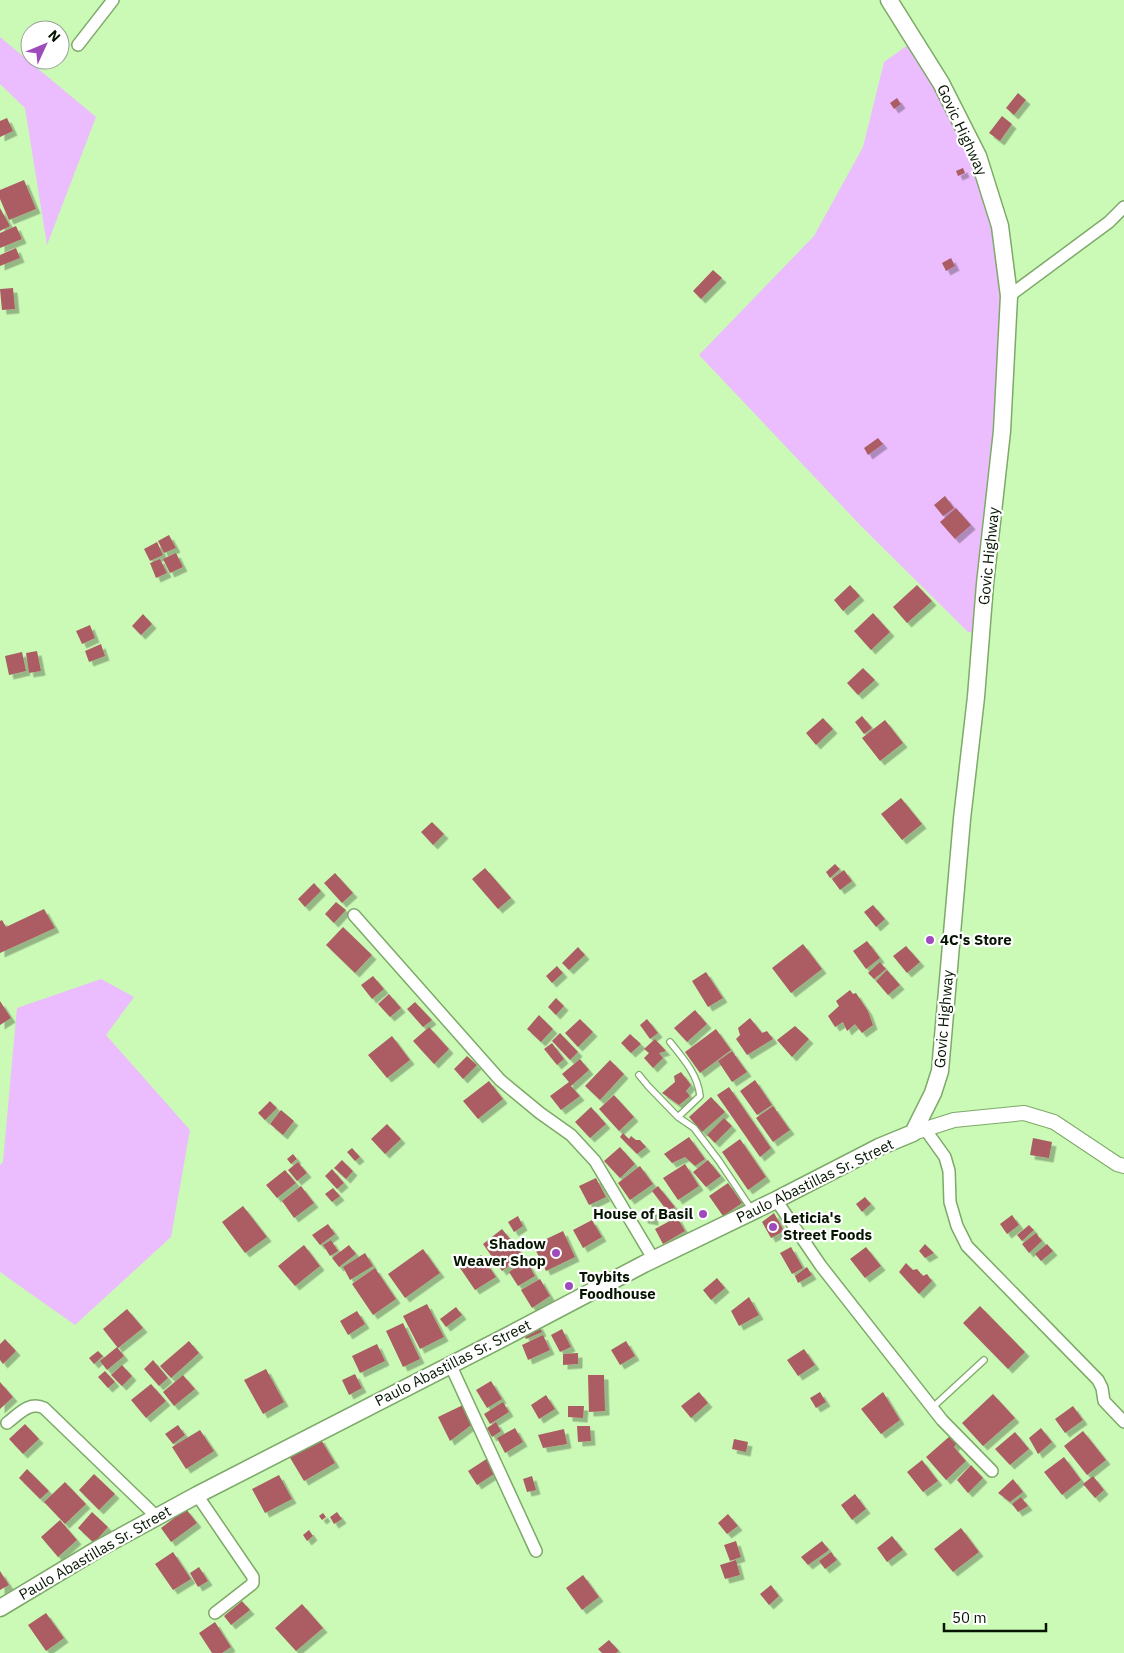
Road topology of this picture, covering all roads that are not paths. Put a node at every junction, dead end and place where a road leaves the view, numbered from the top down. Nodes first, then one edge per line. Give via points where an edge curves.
1 (113, 0) edge
2 (889, 0) edge
3 (78, 45) dead end
4 (1124, 207) edge
5 (1009, 296) junction
6 (354, 915) dead end
7 (670, 1042) dead end
8 (639, 1075) dead end
9 (678, 1117) junction
10 (919, 1131) junction
11 (1124, 1166) edge
12 (776, 1200) junction
13 (753, 1211) junction
14 (654, 1260) junction
15 (984, 1360) dead end
16 (450, 1364) junction
17 (933, 1407) junction
18 (7, 1422) dead end
19 (1124, 1422) edge
20 (992, 1471) dead end
21 (197, 1495) junction
22 (157, 1517) junction
23 (536, 1550) dead end
24 (0, 1608) edge
25 (215, 1613) dead end

1 - 3 street
2 - 5 main road, Govic Highway via 941,83 978,156 1000,226
4 - 5 street via 1109,222
5 - 10 main road, Govic Highway via 1002,431 940,1071
6 - 14 street via 500,1080 571,1135 595,1161
7 - 9 lane via 699,1084 700,1096
8 - 9 lane
9 - 13 lane via 694,1128
10 - 11 street via 954,1120 1024,1113 1054,1122
10 - 12 main road, Paulo Abastillas Sr. Street via 879,1147
10 - 19 street via 945,1157 950,1202 967,1246 1098,1380 1104,1401
12 - 13 main road, Paulo Abastillas Sr. Street
12 - 17 street via 822,1266
13 - 14 main road, Paulo Abastillas Sr. Street
14 - 16 main road, Paulo Abastillas Sr. Street
15 - 17 lane
16 - 21 main road, Paulo Abastillas Sr. Street
16 - 23 street
17 - 20 street
18 - 22 street via 30,1405 44,1408
21 - 22 main road, Paulo Abastillas Sr. Street
21 - 25 street via 253,1578 251,1586
22 - 24 main road, Paulo Abastillas Sr. Street

